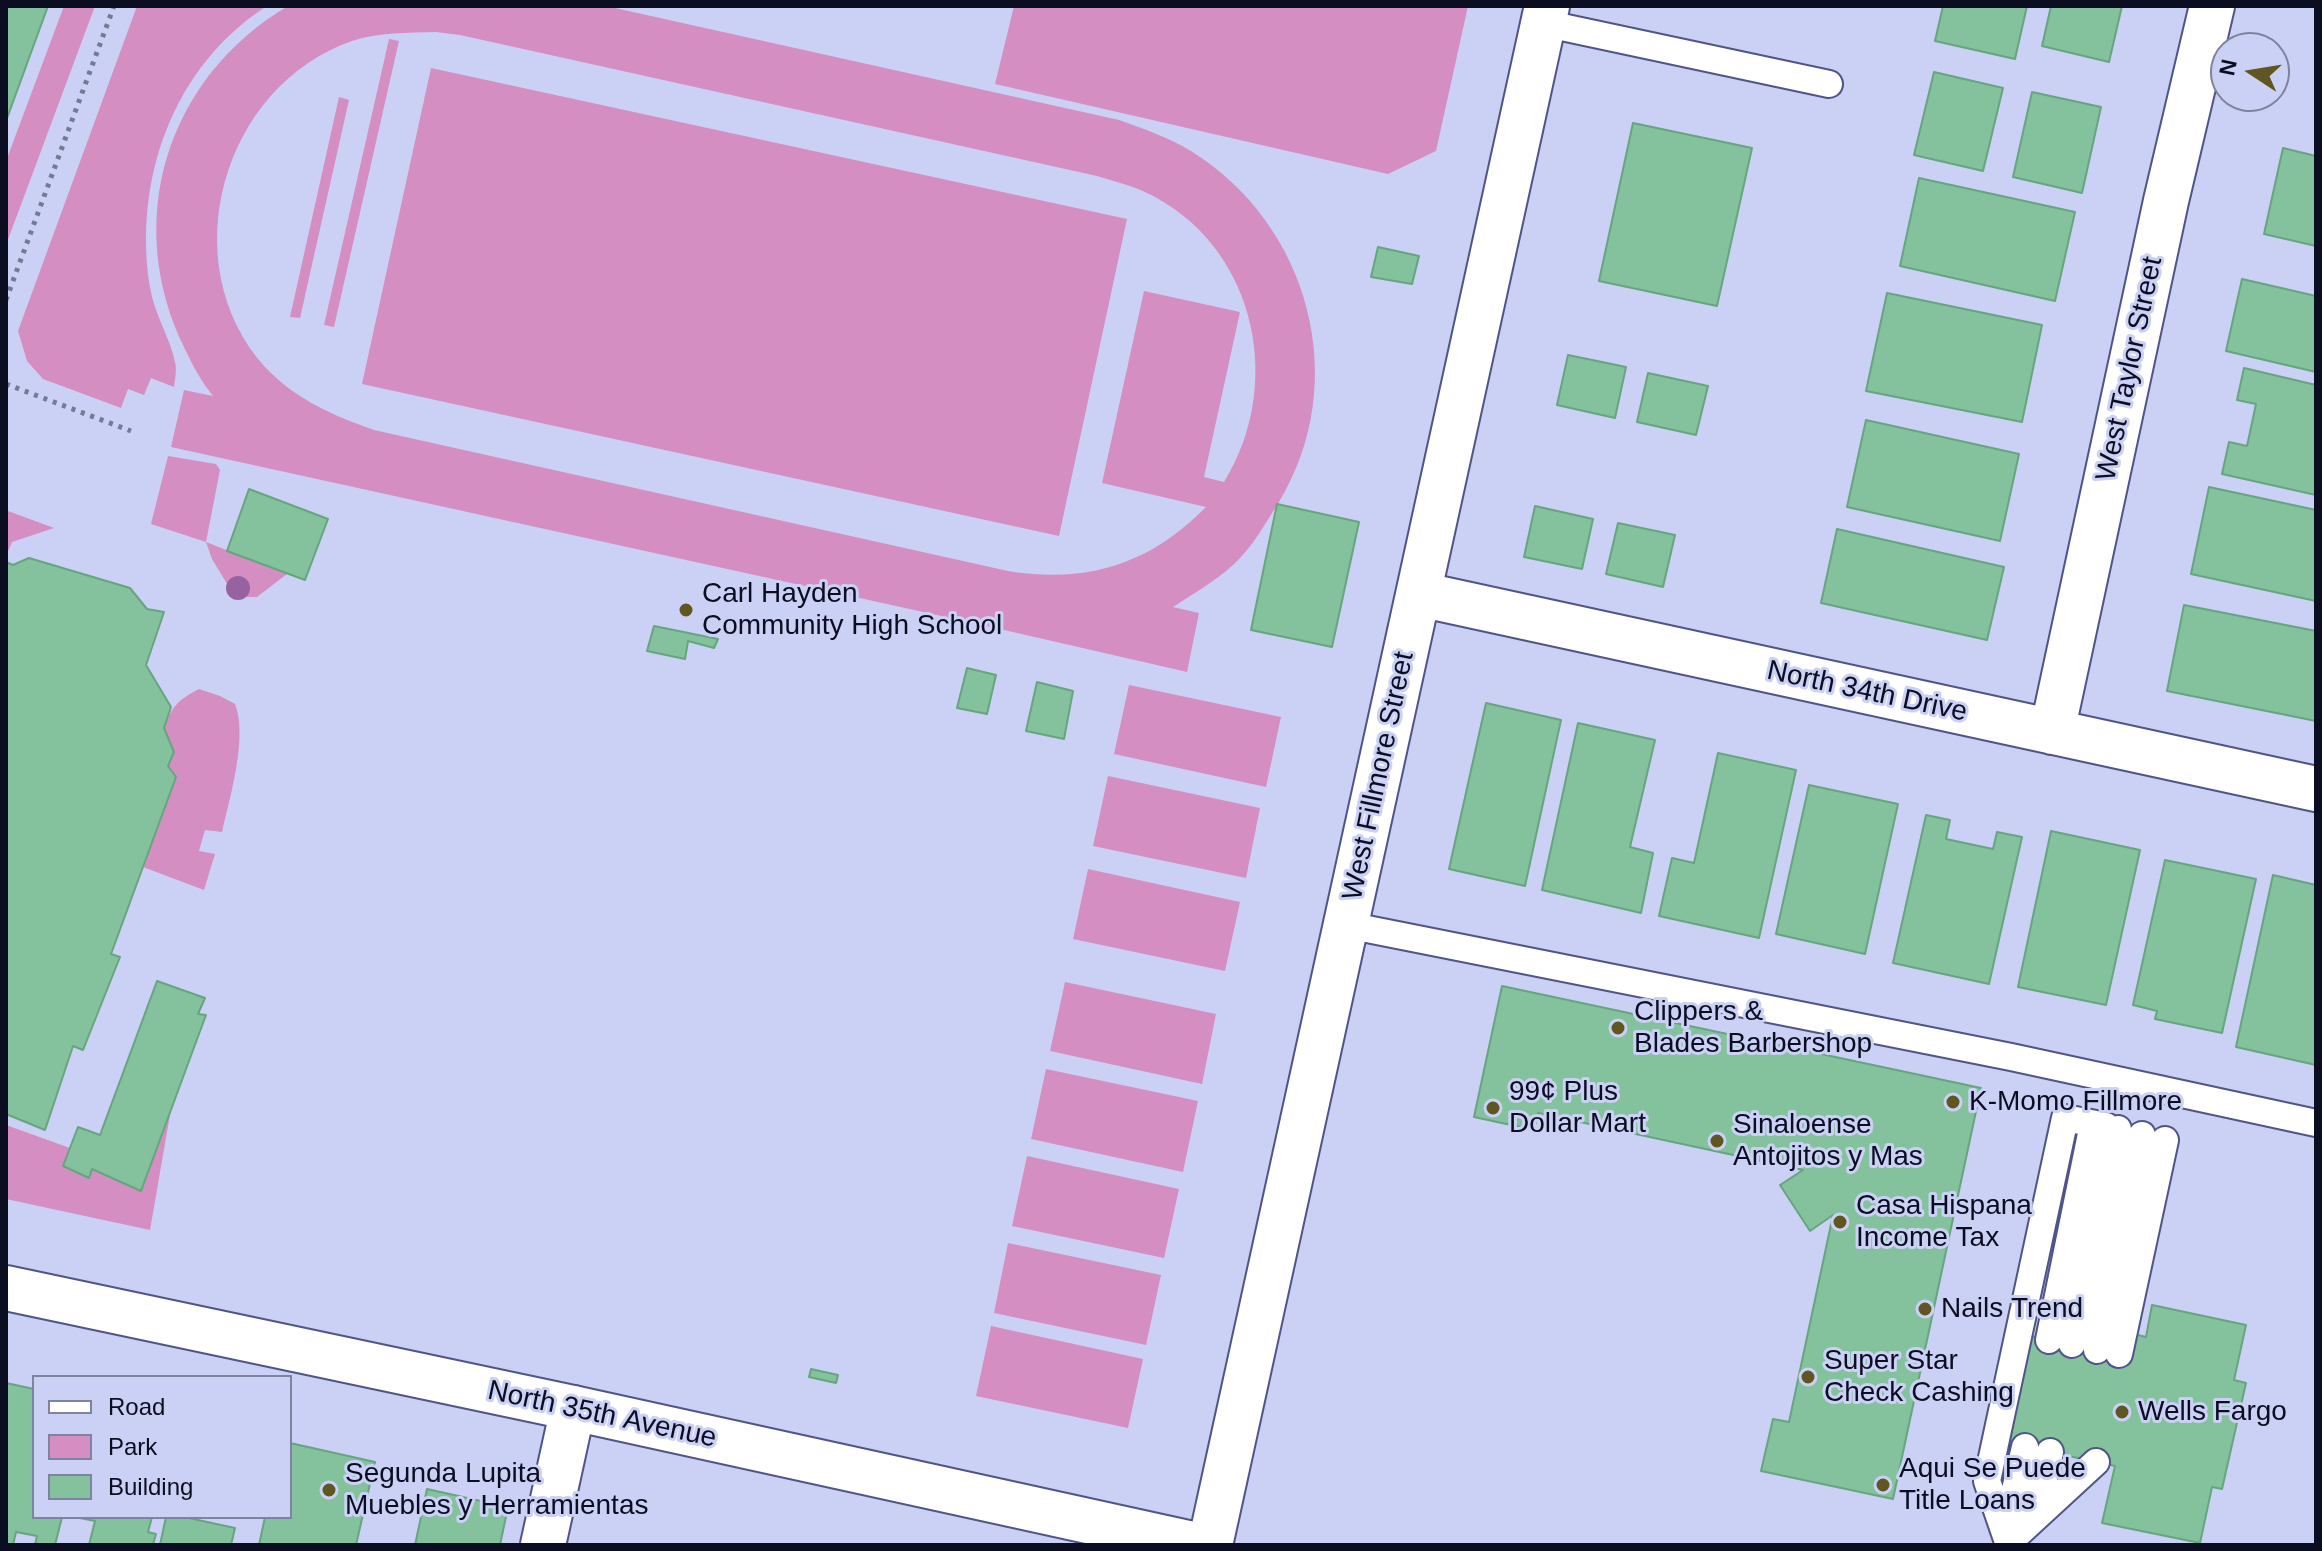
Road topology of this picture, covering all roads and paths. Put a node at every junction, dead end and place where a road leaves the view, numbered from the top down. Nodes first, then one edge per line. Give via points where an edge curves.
1 (114, 6) edge
2 (2212, 6) edge
3 (1545, 14) edge
4 (1829, 84) dead end
5 (6, 300) edge
6 (6, 384) edge
7 (131, 431) dead end
8 (1419, 594) junction
9 (2052, 732) junction
10 (2316, 789) edge
11 (1347, 925) junction
12 (2316, 1123) edge
13 (2125, 1131) junction
14 (6, 1288) edge
15 (573, 1408) junction
16 (2061, 1454) junction
17 (2035, 1518) junction
18 (2008, 1541) edge
19 (543, 1545) edge
20 (1197, 1545) edge
21 (1210, 1545) edge

1 - 5 path
2 - 9 street, West Taylor Street
3 - 4 lane
3 - 8 street, West Fillmore Street
6 - 7 path
8 - 9 street, North 34th Drive
8 - 11 street, West Fillmore Street
9 - 10 street, North 34th Drive
11 - 12 lane
11 - 21 street, West Fillmore Street
13 - 13 lane via 2084,1347
13 - 18 lane via 2065,1118 1987,1481
14 - 15 street, North 35th Avenue
15 - 19 street
15 - 20 street, North 35th Avenue
16 - 17 lane
16 - 17 lane via 2065,1490
16 - 18 lane
17 - 18 lane

